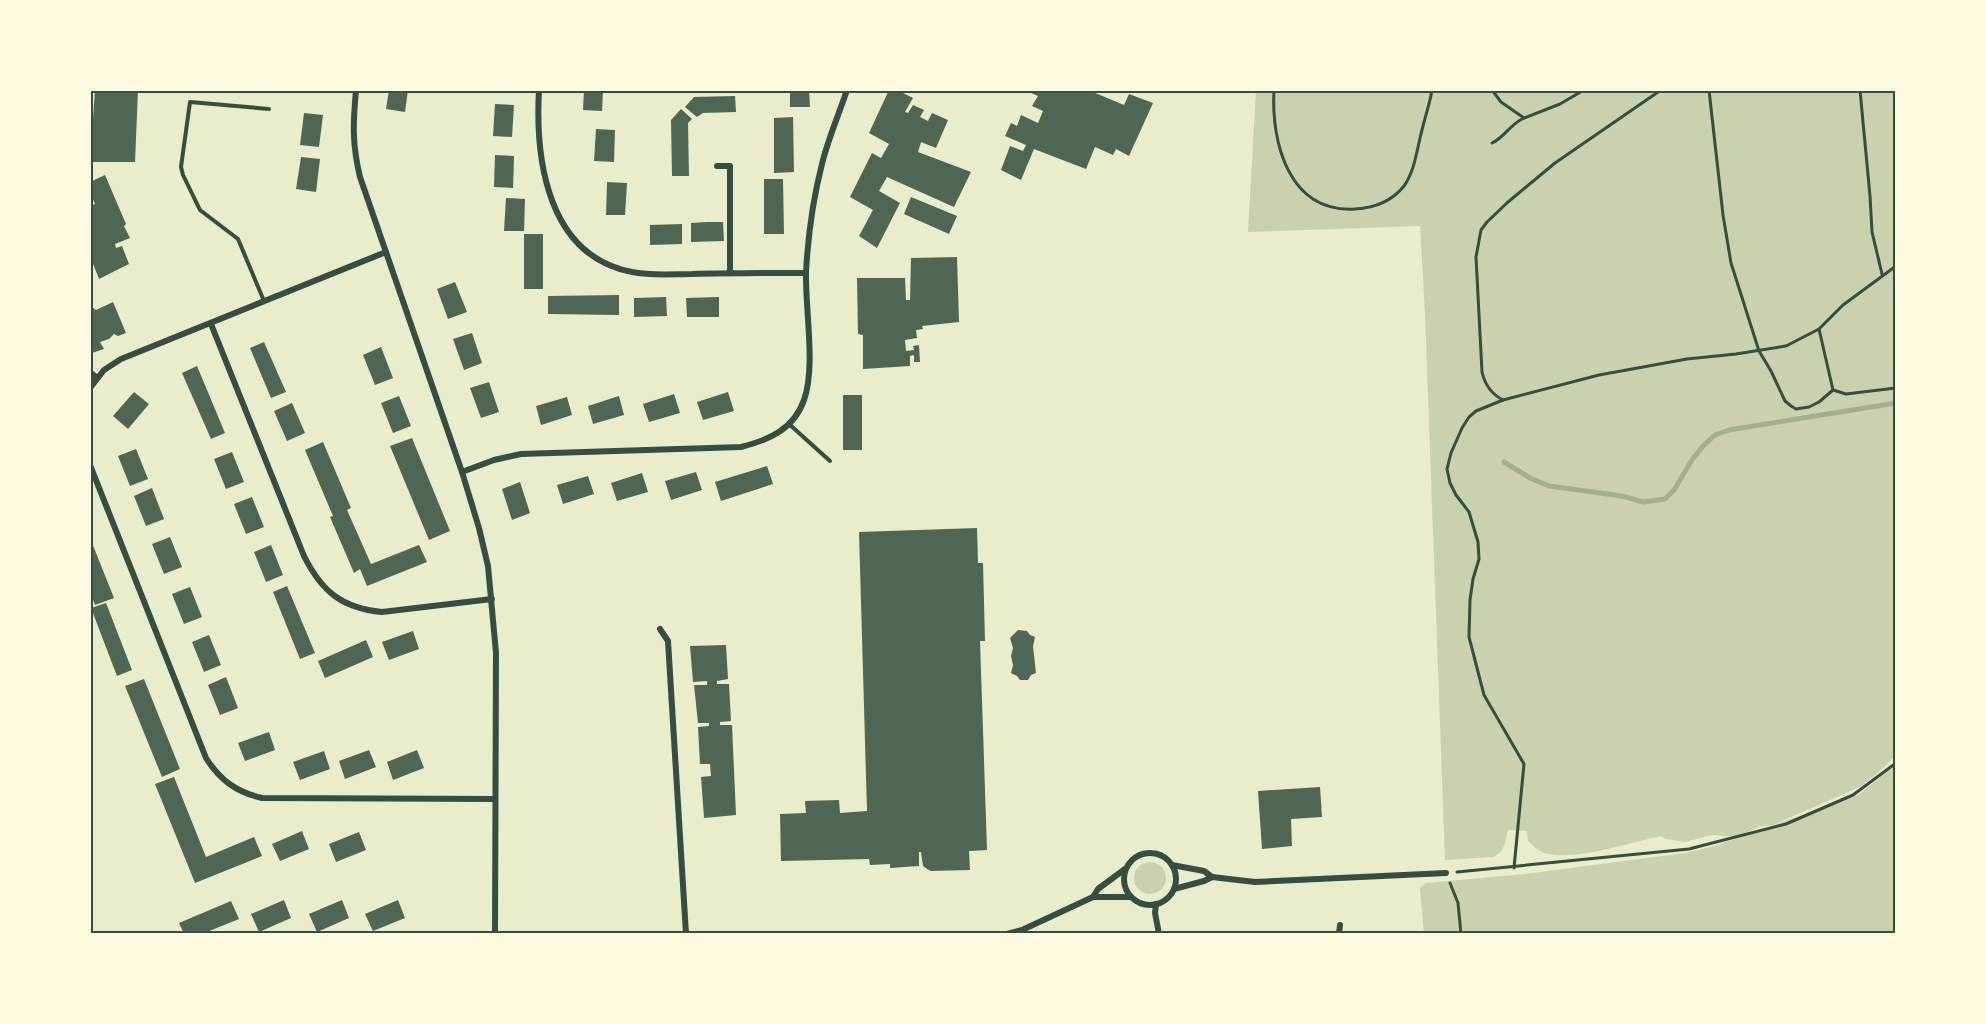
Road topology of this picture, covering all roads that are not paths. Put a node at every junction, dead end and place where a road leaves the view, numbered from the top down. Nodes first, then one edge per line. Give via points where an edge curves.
1 (356, 90) edge
2 (539, 90) edge
3 (847, 90) edge
4 (268, 109) dead end
5 (717, 166) dead end
6 (386, 252) junction
7 (730, 273) junction
8 (806, 273) junction
9 (264, 301) junction
10 (211, 324) junction
11 (90, 372) edge
12 (97, 378) junction
13 (90, 388) edge
14 (789, 424) junction
15 (830, 461) dead end
16 (90, 465) edge
17 (462, 472) junction
18 (492, 599) junction
19 (660, 629) dead end
20 (495, 799) junction
21 (1172, 865) junction
22 (1125, 869) junction
23 (1446, 873) road end
24 (1212, 877) junction
25 (1174, 889) junction
26 (1093, 897) junction
27 (1131, 897) junction
28 (1156, 904) junction
29 (1340, 925) dead end
30 (495, 934) edge
31 (686, 934) edge
32 (1007, 934) edge
33 (1159, 934) edge
34 (1339, 934) edge

1 - 6 street via 353,150
2 - 7 street via 539,130 547,186 558,216 580,244 596,257 630,272
3 - 8 street via 822,162 811,216
4 - 9 lane via 190,102 182,167 200,210 238,239
5 - 7 street via 730,166
6 - 9 street
6 - 17 street
7 - 8 street
8 - 14 street via 809,381 804,402
9 - 10 street
10 - 12 street via 121,359
10 - 18 street via 304,556 321,585 354,606 382,612
11 - 12 street
12 - 13 street
14 - 15 lane
14 - 17 street via 777,435 741,447 521,454
16 - 20 street via 206,758 230,786 262,798
17 - 18 street via 488,566
18 - 20 street via 496,653
19 - 31 street via 668,642
20 - 30 street
21 - 22 street via 1160,854 1143,853
21 - 24 street via 1204,871
21 - 25 street
22 - 26 street
22 - 27 street via 1124,884
23 - 24 street via 1255,882
24 - 25 street
25 - 28 street
26 - 27 street
26 - 32 street
27 - 28 street via 1140,903
28 - 33 street
29 - 34 street

